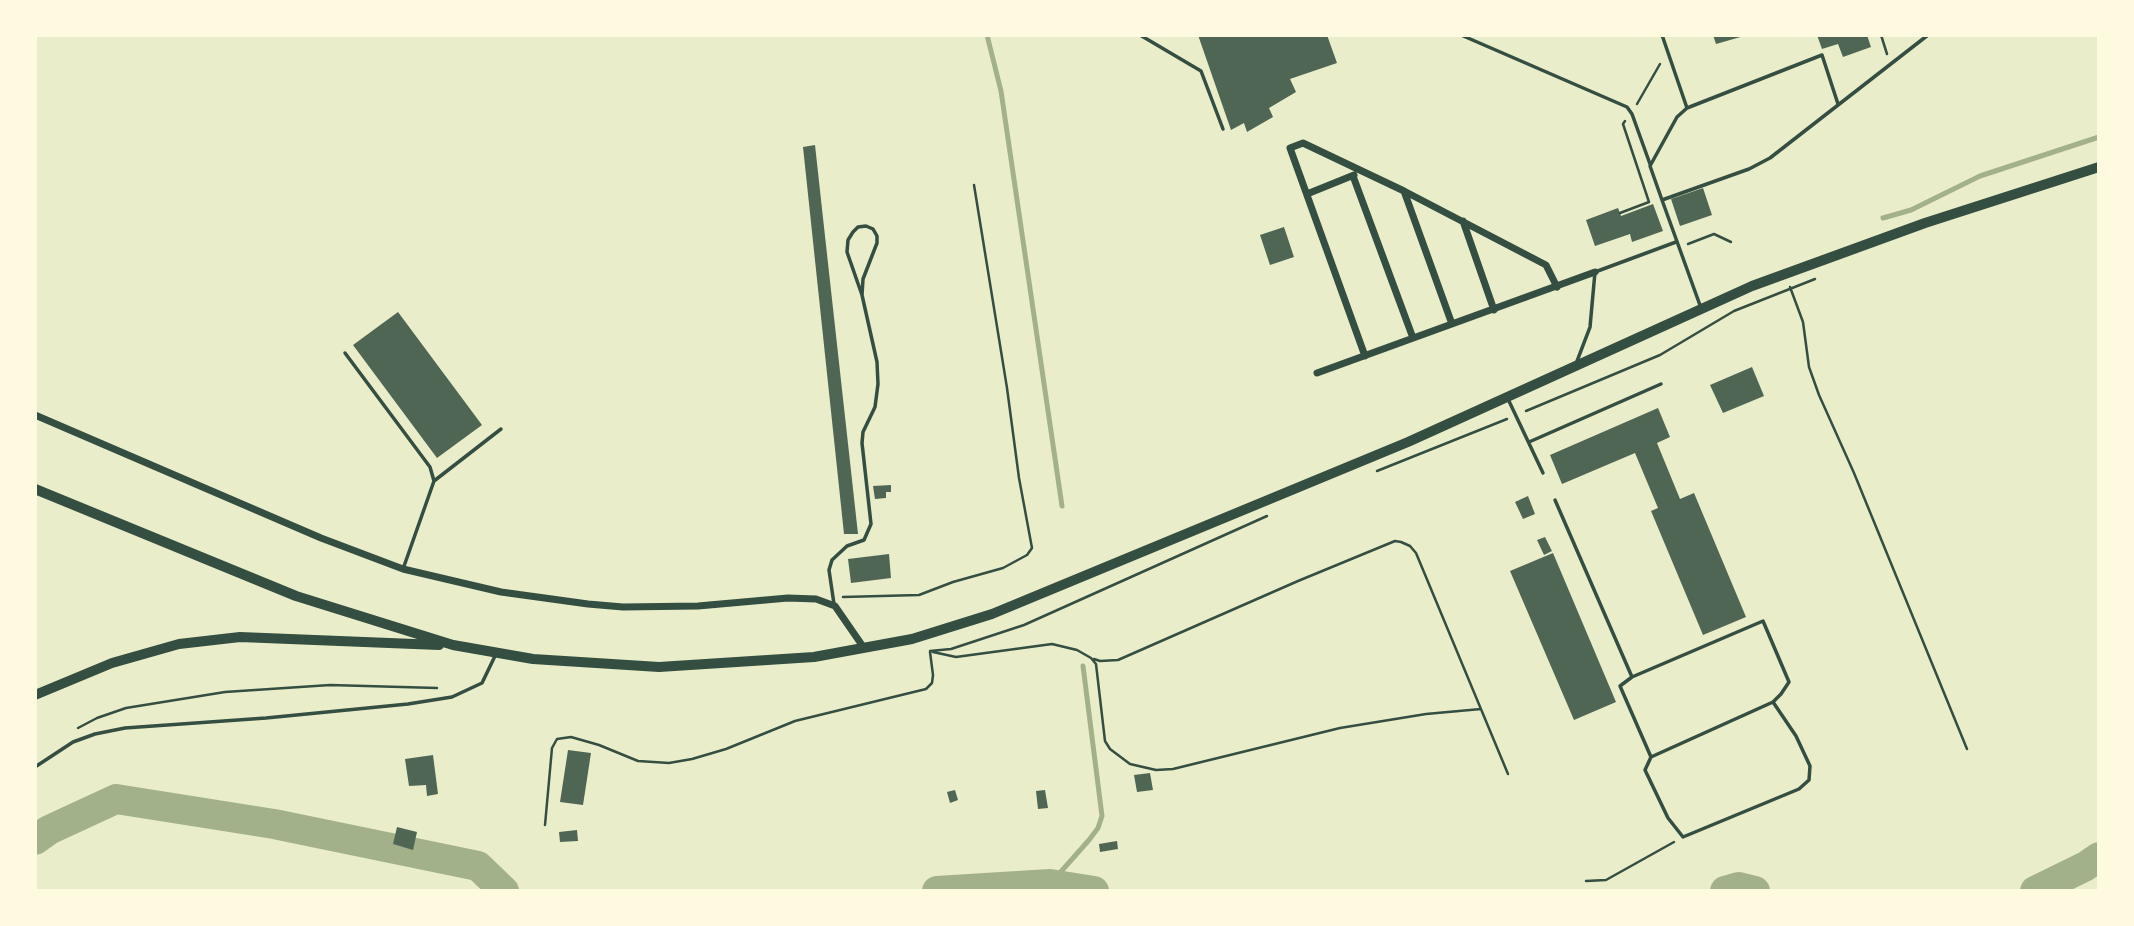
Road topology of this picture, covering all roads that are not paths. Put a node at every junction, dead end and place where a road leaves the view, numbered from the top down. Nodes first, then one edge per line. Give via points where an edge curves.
1 (1140, 35) edge
2 (1461, 35) edge
3 (1662, 35) edge
4 (1928, 35) edge
5 (1839, 105) junction
6 (1687, 108) junction
7 (1223, 129) dead end
8 (1650, 166) junction
9 (2099, 167) edge
10 (1361, 172) junction
11 (1353, 176) junction
12 (1404, 191) junction
13 (1307, 194) junction
14 (1662, 200) junction
15 (1463, 221) junction
16 (1677, 244) junction
17 (1595, 272) junction
18 (1557, 287) junction
19 (862, 295) junction
20 (1701, 309) junction
21 (1494, 310) junction
22 (1452, 324) junction
23 (1413, 338) junction
24 (345, 353) dead end
25 (1365, 356) junction
26 (1575, 366) junction
27 (1317, 373) dead end
28 (1661, 384) dead end
29 (1507, 398) junction
30 (35, 415) edge
31 (501, 429) dead end
32 (1528, 442) junction
33 (1543, 473) dead end
34 (434, 481) junction
35 (35, 489) edge
36 (1555, 500) dead end
37 (403, 569) junction
38 (834, 602) junction
39 (453, 645) junction
40 (864, 648) junction
41 (495, 654) junction
42 (1632, 677) junction
43 (35, 695) edge
44 (1773, 702) junction
45 (1651, 757) junction
46 (35, 767) edge

1 - 7 lane via 1201,71
2 - 8 lane via 1620,103 1632,114
3 - 6 lane
4 - 5 lane
5 - 6 lane via 1822,55
5 - 14 lane via 1761,163
6 - 8 lane via 1677,117
8 - 14 lane
9 - 20 main road via 1925,223
10 - 11 street
10 - 12 street
10 - 13 street via 1303,143 1290,148
11 - 13 street
11 - 23 street
12 - 15 street
12 - 22 street
13 - 25 street
14 - 16 lane
15 - 18 street via 1546,265
15 - 21 street
16 - 17 lane
16 - 20 lane
17 - 18 street
17 - 26 lane via 1590,327
18 - 21 street
19 - 19 lane via 848,240 858,227 866,226 873,229 877,243
19 - 38 lane via 877,373 875,407 862,443 872,524 864,540 839,551 832,560
20 - 26 main road
21 - 22 street
22 - 23 street
23 - 25 street
24 - 34 lane via 430,467
25 - 27 street
26 - 29 main road
28 - 32 lane
29 - 32 lane
29 - 40 main road via 1048,593 928,634
30 - 37 street
31 - 34 lane
32 - 33 lane
34 - 37 lane
35 - 39 main road via 296,596
36 - 42 lane
37 - 38 street via 501,592 623,607 796,598
38 - 40 street
39 - 41 main road
39 - 43 main road via 240,638 179,644 112,663
40 - 41 main road via 766,662 659,667
41 - 46 lane via 482,683 452,696 332,712 125,728 84,738
42 - 44 lane via 1763,621 1789,682
42 - 45 lane via 1620,686
44 - 45 lane
44 - 45 lane via 1797,736 1810,766 1809,780 1799,789 1683,837 1645,770

